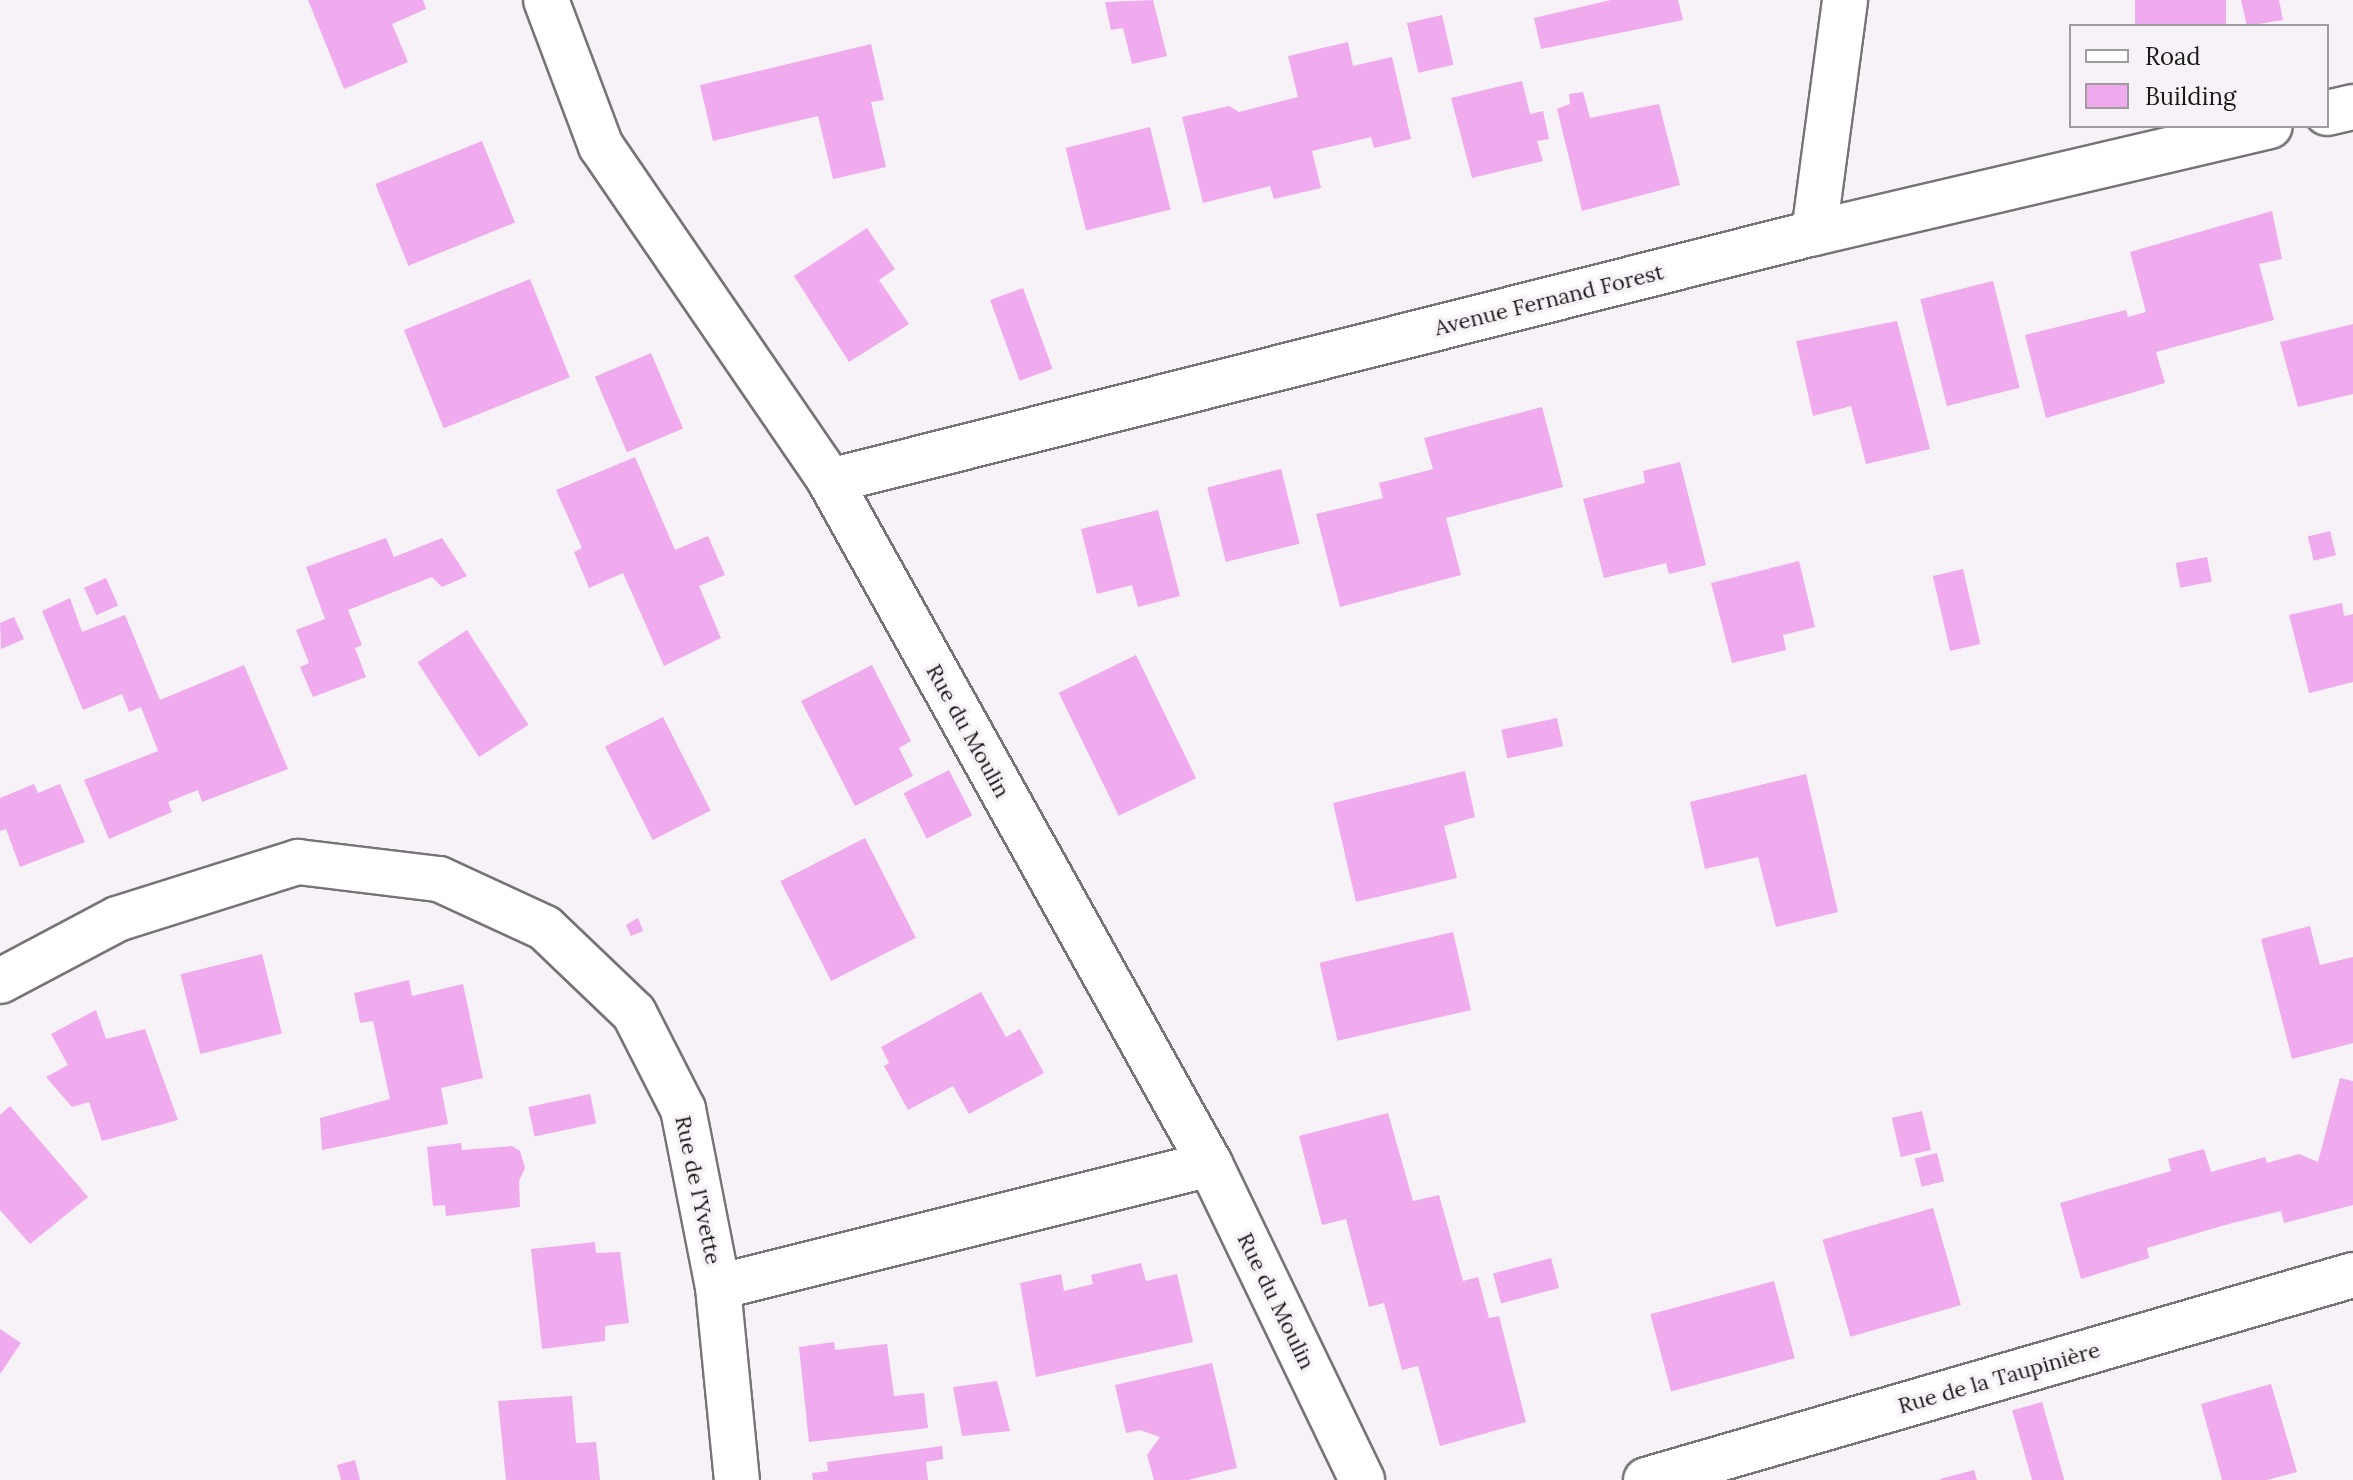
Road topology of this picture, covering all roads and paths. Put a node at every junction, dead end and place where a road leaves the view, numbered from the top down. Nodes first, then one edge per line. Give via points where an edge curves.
1 (546, 0) edge
2 (1845, 0) edge
3 (2353, 107) edge
4 (2329, 113) edge
5 (2261, 128) edge
6 (1814, 233) junction
7 (830, 481) junction
8 (0, 981) edge
9 (1210, 1164) junction
10 (2353, 1275) edge
11 (718, 1287) junction
12 (737, 1480) edge
13 (1362, 1480) edge
14 (1646, 1480) edge

1 - 7 street, Rue du Moulin via 601,146
2 - 6 street
3 - 4 street
5 - 6 street, Avenue Fernand Forest
6 - 7 street, Avenue Fernand Forest
7 - 9 street, Rue du Moulin
8 - 11 street, Rue de l'Yvette via 117,919 298,862 439,879 545,928 634,1013 683,1109
9 - 11 street, Rue de l'Yvette
9 - 13 street, Rue du Moulin
10 - 14 street, Rue de la Taupinière
11 - 12 street

